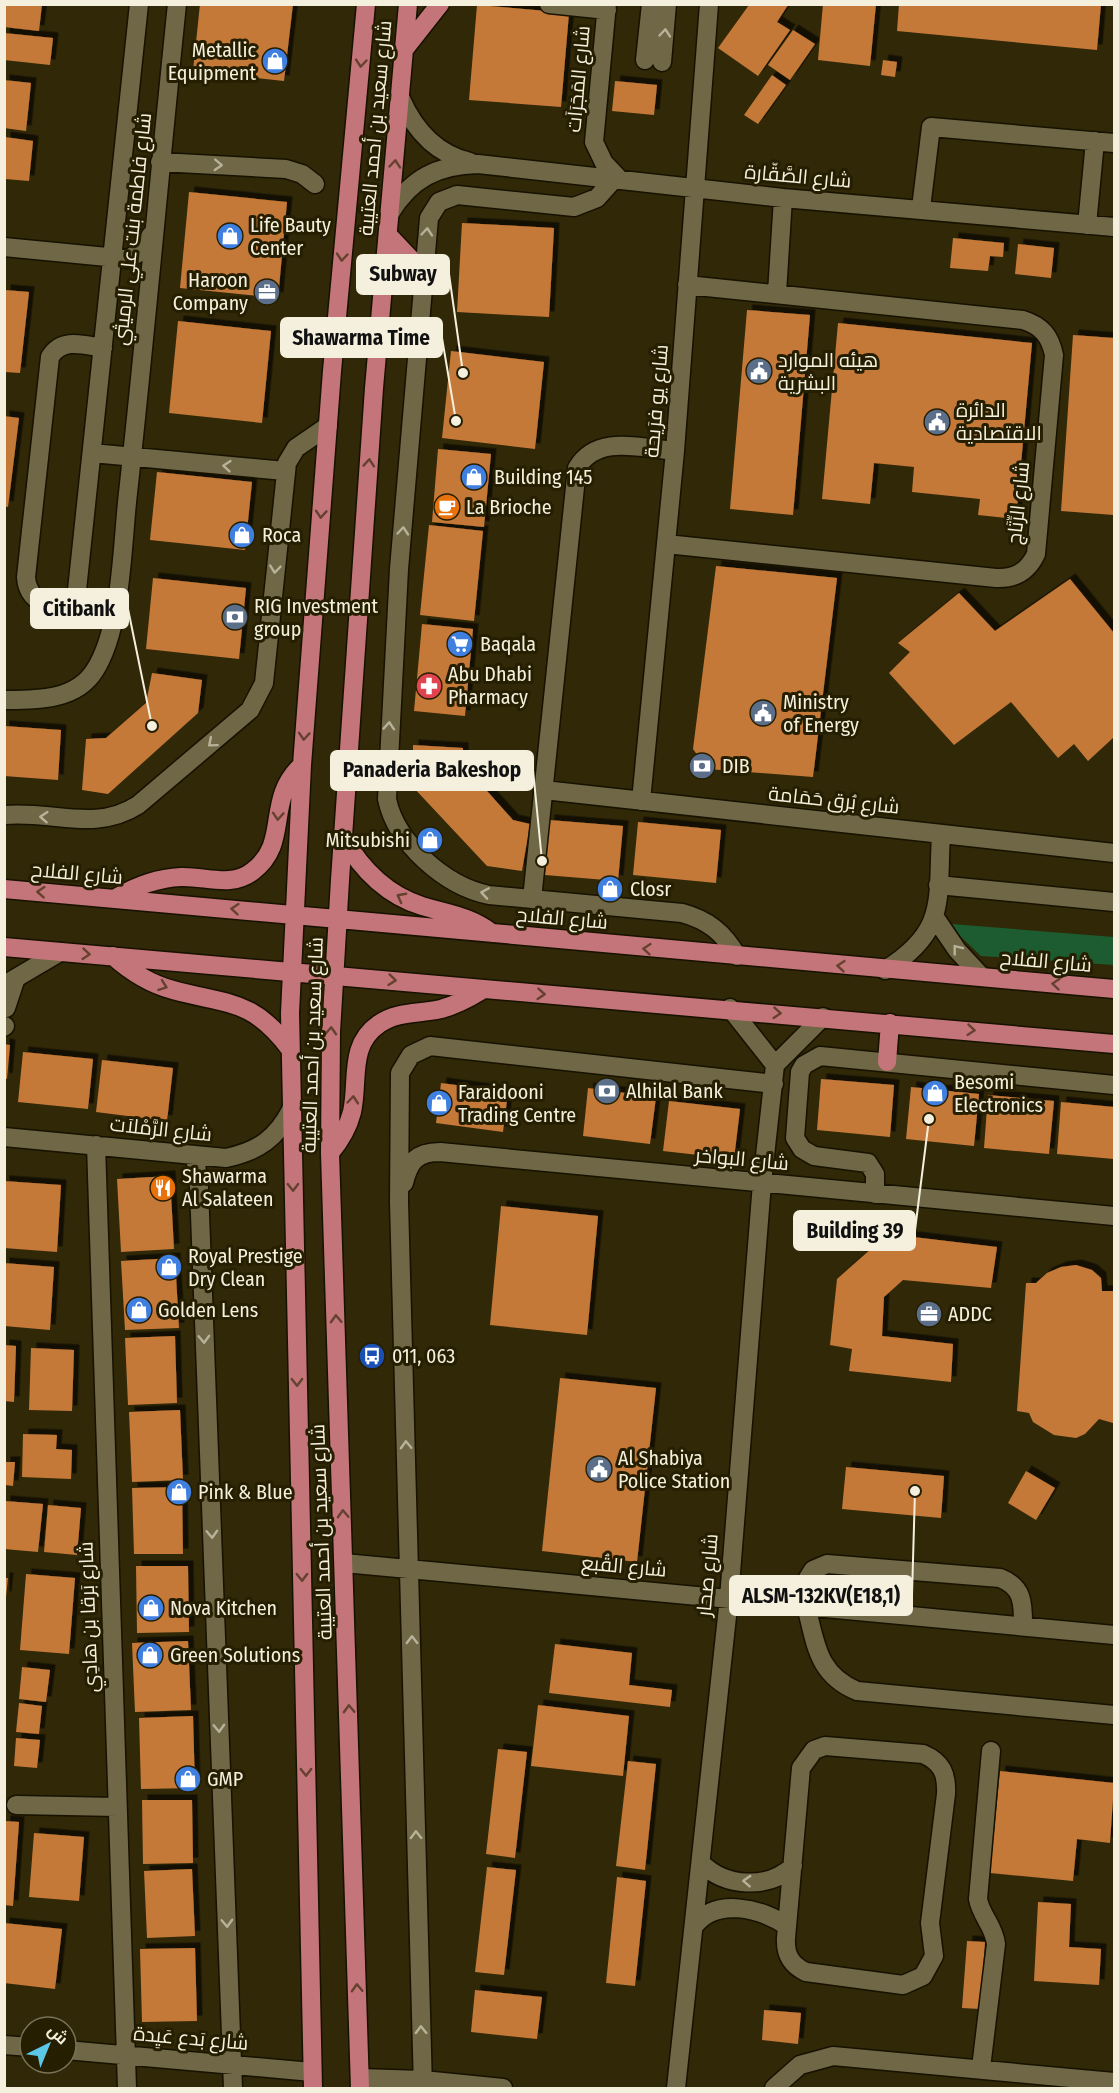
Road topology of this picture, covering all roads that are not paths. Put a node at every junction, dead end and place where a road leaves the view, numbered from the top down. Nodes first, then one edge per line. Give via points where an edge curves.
1 (139, 4) edge
2 (177, 4) edge
3 (366, 4) edge
4 (408, 4) edge
5 (440, 4) edge
6 (549, 4) edge
7 (651, 4) edge
8 (668, 4) edge
9 (709, 4) edge
10 (607, 7) edge
11 (403, 51) junction
12 (401, 99) junction
13 (1095, 141) junction
14 (1114, 143) edge
15 (160, 162) junction
16 (478, 164) junction
17 (617, 180) junction
18 (315, 184) dead end
19 (695, 189) junction
20 (783, 198) junction
21 (921, 208) junction
22 (390, 213) junction
23 (154, 225) junction
24 (1087, 225) junction
25 (1114, 227) edge
26 (388, 235) junction
27 (4, 247) edge
28 (113, 258) junction
29 (424, 273) junction
30 (687, 285) junction
31 (777, 294) junction
32 (103, 348) junction
33 (328, 426) junction
34 (675, 451) junction
35 (92, 453) junction
36 (132, 458) junction
37 (285, 471) junction
38 (666, 544) junction
39 (75, 609) junction
40 (115, 612) junction
41 (4, 700) edge
42 (302, 765) junction
43 (544, 790) junction
44 (641, 801) junction
45 (4, 815) edge
46 (941, 835) junction
47 (342, 837) junction
48 (1114, 853) edge
49 (938, 885) junction
50 (4, 890) edge
51 (116, 898) junction
52 (532, 899) junction
53 (1114, 902) edge
54 (294, 915) junction
55 (338, 919) junction
56 (936, 919) junction
57 (493, 934) junction
58 (4, 947) edge
59 (60, 952) junction
60 (113, 956) junction
61 (737, 956) junction
62 (885, 970) junction
63 (292, 971) junction
64 (334, 975) junction
65 (982, 978) junction
66 (10, 982) edge
67 (1114, 989) edge
68 (482, 990) junction
69 (730, 1008) junction
70 (823, 1017) junction
71 (5, 1020) edge
72 (890, 1023) junction
73 (1114, 1044) edge
74 (290, 1049) junction
75 (887, 1062) junction
76 (775, 1065) junction
77 (774, 1084) junction
78 (1114, 1085) edge
79 (292, 1108) junction
80 (4, 1137) edge
81 (96, 1144) junction
82 (330, 1153) junction
83 (195, 1155) junction
84 (762, 1183) junction
85 (875, 1194) junction
86 (399, 1202) junction
87 (1114, 1216) edge
88 (345, 1563) junction
89 (410, 1570) junction
90 (729, 1598) junction
91 (799, 1605) junction
92 (1023, 1626) junction
93 (1114, 1635) edge
94 (1114, 1715) edge
95 (991, 1751) dead end
96 (16, 1805) dead end
97 (117, 1807) junction
98 (701, 1863) junction
99 (793, 1866) junction
100 (694, 1926) junction
101 (786, 1926) junction
102 (78, 2051) edge
103 (125, 2055) junction
104 (232, 2065) junction
105 (981, 2068) junction
106 (313, 2080) edge
107 (1014, 2080) edge
108 (1114, 2082) edge
109 (360, 2083) edge
110 (423, 2084) edge
111 (127, 2088) edge
112 (233, 2088) edge
113 (502, 2088) edge
114 (676, 2088) edge
115 (774, 2088) edge

1 - 28 street
2 - 15 street, شارع فاطمة بنت علي الرميثي
3 -> 33 main road, شارع سعيد بن أحمد العتيبة
4 - 11 main road, شارع سعيد بن أحمد العتيبة
5 - 11 main road
6 - 10 street, شارع المَجَرَاَت
7 -> 8 street via 654,61
9 - 19 street, شارع يو فرَيحة
10 - 17 street, شارع المَجَرَاَت via 594,142
11 - 12 main road, شارع سعيد بن أحمد العتيبة
12 - 16 street, شارع الصَّقّارة via 422,136 457,159
22 -> 12 main road, شارع سعيد بن أحمد العتيبة
13 - 14 street
13 - 21 street via 931,127
13 - 24 street
15 -> 18 street via 286,169
15 - 23 street, شارع فاطمة بنت علي الرميثي
16 - 17 street, شارع الصَّقّارة
16 - 22 street, شارع الصَّقّارة via 442,167 426,174 411,184
17 - 19 street, شارع الصَّقّارة
29 -> 17 street via 429,218 447,197 574,207 597,198
19 - 20 street, شارع الصَّقّارة
19 - 30 street, شارع يو فرَيحة
20 - 21 street, شارع الصَّقّارة
20 - 31 street
21 - 24 street, شارع الصَّقّارة
22 - 26 main road, شارع سعيد بن أحمد العتيبة
23 - 28 street via 147,244 136,256
23 - 36 street, شارع فاطمة بنت علي الرميثي
24 - 25 street, شارع الصَّقّارة
26 - 29 main road
47 -> 26 main road, شارع سعيد بن أحمد العتيبة
27 - 28 street
28 - 32 street
52 -> 29 street via 472,891 444,877 398,826 387,798 399,569
30 - 31 street, شارع الرِّتَاج
30 - 34 street, شارع يو فرَيحة
31 - 38 street, شارع الرِّتَاج via 1023,320 1041,328 1054,355 1036,554 1032,563 1016,576 996,578
32 - 35 street
32 - 39 street via 70,343 58,347 50,357 47,375 26,584 31,596 42,604
33 - 37 street via 296,448
33 -> 42 main road, شارع سعيد بن أحمد العتيبة
34 - 38 street, شارع يو فرَيحة
34 - 43 street via 604,446 583,457 577,468
35 - 36 street
35 - 39 street
37 -> 36 street
36 - 40 street, شارع فاطمة بنت علي الرميثي
37 -> 45 street via 264,683 257,702 138,805 119,816 97,820
38 - 44 street, شارع يو فرَيحة
39 - 40 street
40 - 41 street, شارع فاطمة بنت علي الرميثي via 107,646 94,672 74,690 51,698
42 -> 51 main road via 282,791 274,842 253,872 231,880 182,877 154,881
42 - 54 main road, شارع سعيد بن أحمد العتيبة
43 - 44 street, شارع بُرق حَمَامة
43 - 52 street
44 - 46 street, شارع بُرق حَمَامة
46 - 48 street, شارع بُرق حَمَامة
46 - 49 street
47 - 55 main road, شارع سعيد بن أحمد العتيبة
57 -> 47 main road via 464,916 421,906 390,891 365,870
49 - 53 street
49 - 56 street
51 -> 50 main road, شارع الفلاح
54 -> 51 main road, شارع الفلاح
52 - 61 street via 697,917 721,933
54 - 55 main road, شارع الفلاح
54 - 63 main road, شارع سعيد بن أحمد العتيبة
55 - 57 main road, شارع الفلاح
55 - 64 main road, شارع سعيد بن أحمد العتيبة
56 - 62 street via 915,948
65 -> 56 street
61 -> 57 main road, شارع الفلاح
58 - 59 main road
59 -> 60 main road
59 - 66 street
60 - 63 main road
60 -> 74 main road via 157,985 224,1000 247,1010 270,1026
62 -> 61 main road, شارع الفلاح
62 - 65 main road, شارع الفلاح
63 - 64 main road
63 - 74 main road, شارع سعيد بن أحمد العتيبة
64 -> 68 main road
82 -> 64 main road, شارع سعيد بن أحمد العتيبة
67 -> 65 main road, شارع الفلاح
66 - 71 street
68 -> 69 main road
82 -> 68 main road via 348,1125 356,1059 371,1030 387,1019 454,1005
69 -> 70 main road
69 - 76 street
70 - 72 main road
70 - 76 street
72 -> 73 main road
72 - 75 main road
74 - 79 main road, شارع سعيد بن أحمد العتيبة
75 - 78 street
75 - 85 street via 820,1056 811,1059 800,1072 795,1114 794,1132 802,1149 814,1156 868,1163 875,1174
76 - 77 street, شارع صحار
77 - 84 street, شارع صحار
77 - 86 street via 441,1046 420,1049 406,1061 400,1073
79 - 83 street, شارع الرَّمْلاَت via 282,1128 248,1154 226,1158
79 -> 106 main road, شارع سعيد بن أحمد العتيبة
80 - 81 street, شارع الرَّمْلاَت
81 - 83 street, شارع الرَّمْلاَت
81 - 97 street, شارع بَرقا بن هادِي
88 -> 82 main road, شارع سعيد بن أحمد العتيبة
83 -> 104 street
84 - 85 street, شارع البواخر
84 - 86 street, شارع البواخر via 429,1152 409,1164
84 - 90 street, شارع صحار
85 - 87 street, شارع البواخر
89 -> 86 street
88 - 89 street, شارع القُبع
109 -> 88 main road, شارع سعيد بن أحمد العتيبة
89 - 90 street, شارع القُبع
110 -> 89 street
90 - 91 street, شارع القُبع
90 - 98 street, شارع صحار
91 - 92 street, شارع القُبع
91 - 92 street via 813,1570 827,1564 1000,1578 1020,1593
91 - 94 street via 822,1663 837,1680 857,1690
92 - 93 street, شارع القُبع
95 - 105 street via 978,1899 996,1944
96 - 97 street
97 - 103 street, شارع بَرقا بن هادِي
99 -> 98 street via 776,1879 753,1882 726,1879
98 - 100 street, شارع صحار
99 - 101 street
99 - 101 street via 801,1768 814,1750 836,1746 923,1754 940,1764 947,1784 930,1923 934,1956 923,1976 914,1982 892,1985 806,1972 788,1955
100 - 101 street via 720,1909 760,1913
100 - 114 street, شارع صحار
102 - 103 street, شارع بَدع عَيِدة
103 - 104 street, شارع بَدع عَيِدة
103 - 111 street, شارع بَرقا بن هادِي
104 - 106 street, شارع بَدع عَيِدة
104 - 112 street
105 - 107 street
105 - 115 street via 833,2056 800,2065
107 - 108 street
109 - 110 street
110 - 113 street

